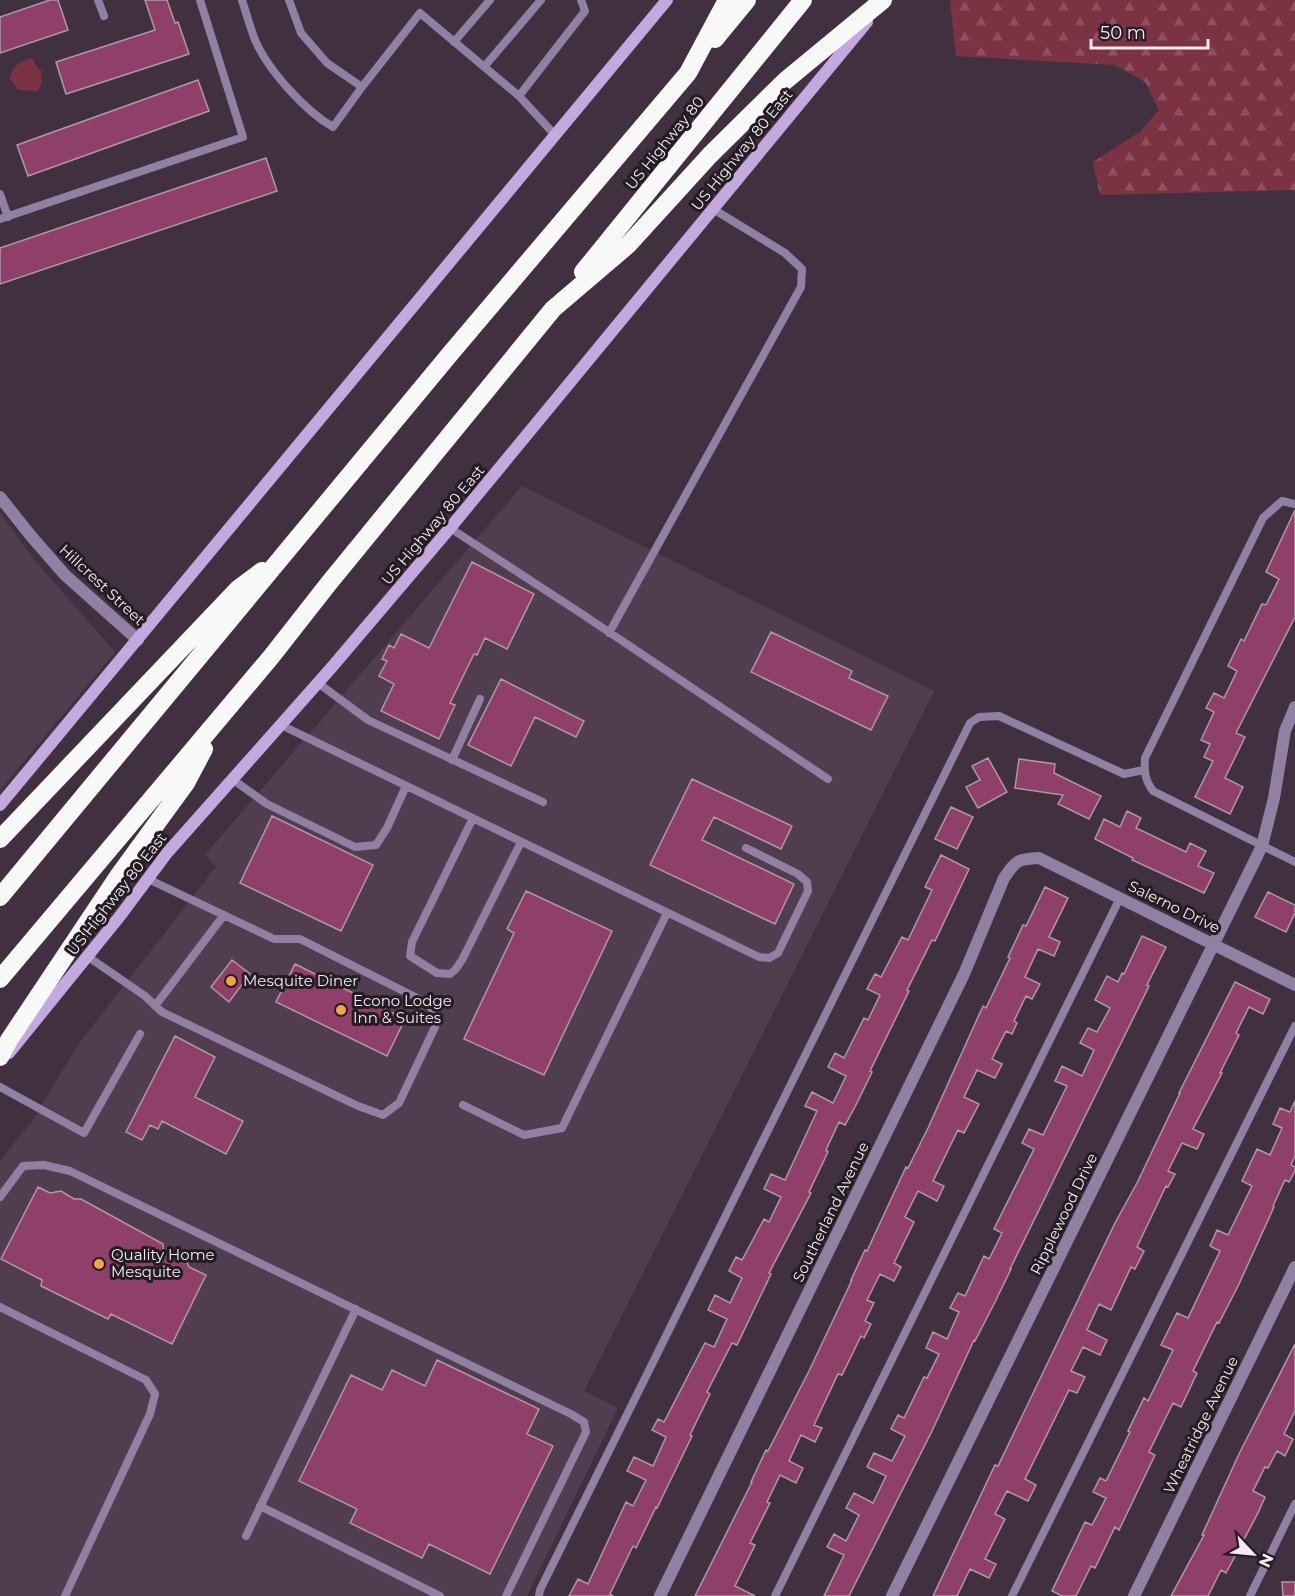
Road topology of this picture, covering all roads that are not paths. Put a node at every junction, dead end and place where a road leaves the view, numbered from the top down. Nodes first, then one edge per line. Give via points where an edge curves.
1 (98, 0) edge
2 (200, 0) edge
3 (242, 0) edge
4 (289, 0) edge
5 (490, 0) edge
6 (541, 0) edge
7 (581, 0) edge
8 (667, 0) edge
9 (727, 0) edge
10 (747, 0) edge
11 (803, 0) edge
12 (884, 0) edge
13 (104, 16) dead end
14 (454, 42) junction
15 (484, 67) junction
16 (688, 73) junction
17 (362, 87) junction
18 (519, 96) junction
19 (555, 135) junction
20 (0, 194) edge
21 (713, 209) junction
22 (4, 218) edge
23 (553, 309) junction
24 (0, 497) edge
25 (1295, 504) edge
26 (450, 528) junction
27 (289, 549) junction
28 (609, 633) junction
29 (138, 640) junction
30 (318, 683) junction
31 (480, 699) dead end
32 (1295, 707) edge
33 (221, 717) junction
34 (281, 725) junction
35 (1290, 734) edge
36 (452, 760) junction
37 (1144, 770) junction
38 (232, 779) junction
39 (828, 779) dead end
40 (406, 786) junction
41 (3, 798) edge
42 (543, 802) dead end
43 (473, 818) junction
44 (0, 839) edge
45 (521, 842) junction
46 (1262, 846) junction
47 (746, 848) dead end
48 (1039, 858) joint
49 (1295, 862) edge
50 (148, 879) junction
51 (0, 897) edge
52 (1120, 898) junction
53 (667, 913) junction
54 (224, 915) junction
55 (1214, 944) junction
56 (87, 956) junction
57 (0, 979) edge
58 (1295, 985) edge
59 (155, 1006) junction
60 (1295, 1026) edge
61 (140, 1034) dead end
62 (0, 1058) edge
63 (0, 1065) edge
64 (0, 1087) edge
65 (463, 1105) dead end
66 (0, 1197) edge
67 (1295, 1267) edge
68 (0, 1307) edge
69 (356, 1309) junction
70 (1295, 1504) edge
71 (260, 1506) junction
72 (246, 1536) dead end
73 (65, 1596) edge
74 (440, 1596) edge
75 (506, 1596) edge
76 (539, 1596) edge
77 (660, 1596) edge
78 (775, 1596) edge
79 (892, 1596) edge
80 (1012, 1596) edge
81 (1134, 1596) edge
82 (1250, 1596) edge

1 - 13 lane
2 - 22 lane via 243,137
3 - 17 lane via 256,42 285,86 324,122 333,127
4 - 17 lane via 301,33 327,63
5 - 14 lane
6 - 15 lane
7 - 18 lane via 585,11
8 - 19 main road
9 - 16 highway
10 - 16 highway, US Highway 80
11 - 23 highway, US Highway 80
12 - 21 main road, US Highway 80 East
12 - 23 highway via 785,81 710,155 628,245
14 - 15 lane
14 - 17 lane via 420,13
15 - 18 lane
16 - 27 highway
18 - 19 lane
19 - 29 main road
20 - 22 lane
21 - 26 main road, US Highway 80 East
21 - 28 lane via 785,253 802,269 801,287
23 - 33 highway
24 - 29 street, Hillcrest Street via 65,575
25 - 37 lane via 1282,501 1263,518 1145,758
26 - 28 lane
26 - 30 main road, US Highway 80 East
27 - 44 highway via 238,589
27 - 51 highway
28 - 39 lane
29 - 41 main road
30 - 34 main road, US Highway 80 East
30 - 36 lane via 368,720
31 - 36 lane
32 - 35 street, Ripplewood Drive
33 - 57 highway
33 - 62 highway via 186,783 119,875
34 - 38 main road, US Highway 80 East
34 - 40 lane
35 - 46 street, Ripplewood Drive
36 - 42 lane
37 - 46 lane via 1153,791
37 - 76 lane via 1124,774 999,716 979,717 970,723
38 - 40 lane via 267,804 356,847 376,845
38 - 50 main road, US Highway 80 East
40 - 43 lane
43 - 45 lane
43 - 45 lane via 412,942 410,956 437,973 450,974 462,960
45 - 53 lane
46 - 49 lane
46 - 55 street, Ripplewood Drive
47 - 53 lane via 807,882 808,891 778,953 759,957
48 - 52 street, Salerno Drive
48 - 77 street, Southerland Avenue via 1020,859 1004,878 959,985
50 - 54 lane
50 - 56 main road, US Highway 80 East
52 - 55 street, Salerno Drive
52 - 78 lane
53 - 65 lane via 562,1128 524,1135
54 - 59 lane
54 - 59 lane via 274,939 300,939 427,1003 437,1015 435,1027 399,1103 383,1114 358,1106
55 - 58 street, Salerno Drive
55 - 79 street, Ripplewood Drive
56 - 59 lane
56 - 63 main road, US Highway 80 East
60 - 80 lane
61 - 64 lane via 84,1133
66 - 69 lane via 23,1166 44,1165 70,1171
67 - 81 street, Wheatridge Avenue
68 - 73 lane via 146,1380 155,1394 150,1414
69 - 71 lane
69 - 75 lane via 584,1422 586,1432
70 - 82 lane
71 - 72 lane
71 - 74 lane

